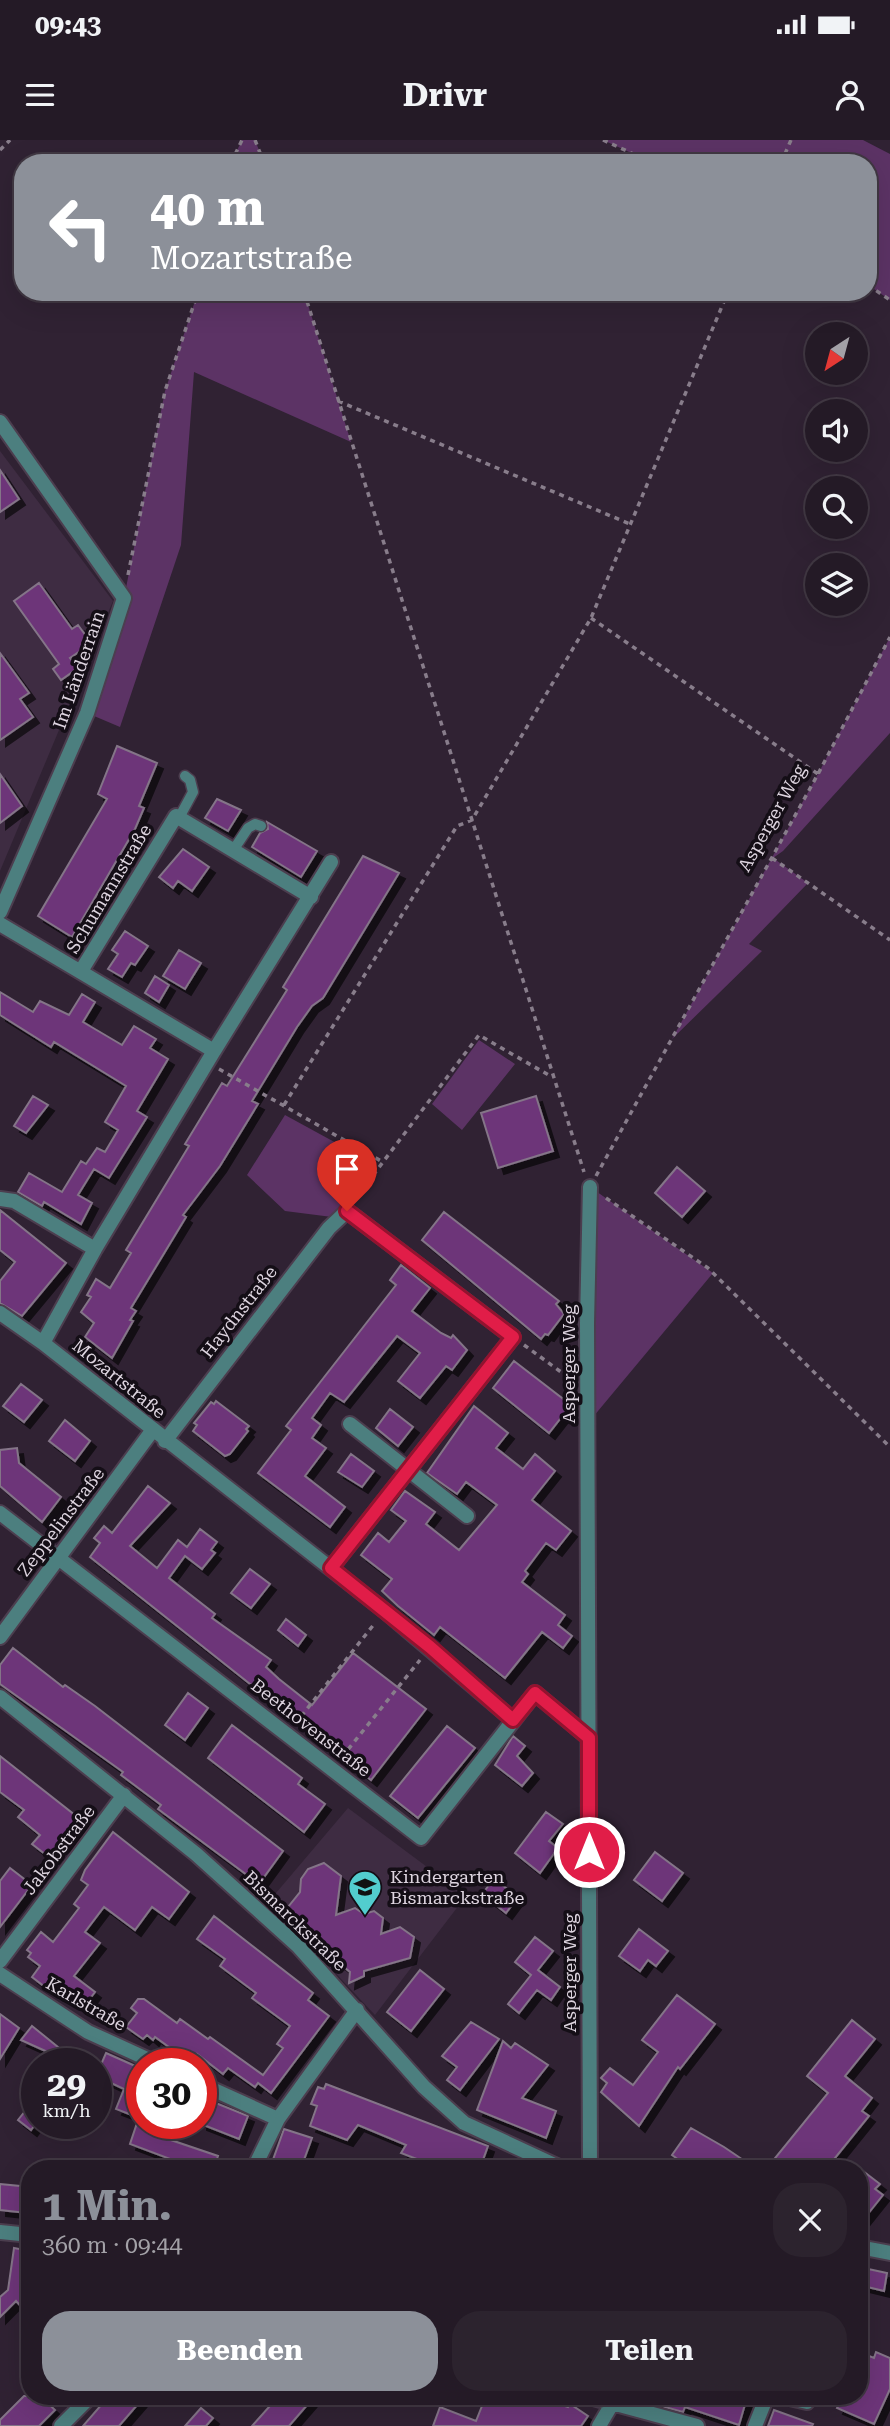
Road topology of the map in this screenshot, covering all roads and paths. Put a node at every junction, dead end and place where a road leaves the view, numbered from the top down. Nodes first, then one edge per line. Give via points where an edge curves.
1 (10, 140) edge
2 (603, 140) edge
3 (0, 150) edge
4 (633, 154) edge
5 (195, 301) edge
6 (307, 301) edge
7 (724, 301) edge
8 (338, 401) junction
9 (0, 422) edge
10 (630, 524) junction
11 (124, 598) junction
12 (591, 618) junction
13 (890, 636) edge
14 (818, 774) junction
15 (185, 776) dead end
16 (178, 818) junction
17 (472, 820) junction
18 (261, 826) dead end
19 (234, 849) junction
20 (772, 858) junction
21 (331, 862) dead end
22 (311, 897) junction
23 (0, 912) edge
24 (0, 924) edge
25 (890, 940) edge
26 (81, 971) junction
27 (210, 1057) junction
28 (554, 1078) junction
29 (284, 1105) junction
30 (381, 1161) junction
31 (590, 1187) junction
32 (0, 1199) edge
33 (347, 1211) junction
34 (95, 1249) junction
35 (0, 1313) edge
36 (513, 1337) junction
37 (43, 1343) junction
38 (588, 1391) junction
39 (350, 1423) dead end
40 (152, 1431) junction
41 (165, 1441) junction
42 (890, 1447) edge
43 (408, 1469) junction
44 (0, 1513) edge
45 (467, 1516) dead end
46 (60, 1557) junction
47 (331, 1568) junction
48 (385, 1611) junction
49 (0, 1636) edge
50 (430, 1647) junction
51 (0, 1697) edge
52 (513, 1720) junction
53 (287, 1735) junction
54 (589, 1738) junction
55 (332, 1769) junction
56 (124, 1795) junction
57 (0, 1961) edge
58 (0, 1974) edge
59 (357, 2010) junction
60 (126, 2049) edge
61 (217, 2091) edge
62 (278, 2119) junction
63 (258, 2160) edge
64 (544, 2160) edge
65 (590, 2160) edge
66 (0, 2232) edge
67 (21, 2234) edge
68 (868, 2249) edge
69 (890, 2253) edge
70 (82, 2405) edge
71 (609, 2405) edge
72 (628, 2405) edge
73 (763, 2405) edge
74 (61, 2426) edge
75 (599, 2426) edge
76 (697, 2426) edge
77 (755, 2426) edge

1 - 3 path
2 - 4 path
5 - 11 path via 165,391
6 - 8 path
7 - 10 path
8 - 10 path
8 - 17 path
9 - 11 street, Im Länderrain
10 - 12 path
11 - 23 street, Im Länderrain via 87,713
12 - 14 path
12 - 17 path
13 - 14 path, Asperger Weg
14 - 20 path, Asperger Weg
15 - 16 lane via 193,792
16 - 19 street
16 - 26 street, Schumannstraße
17 - 28 path
17 - 29 path via 457,827
18 - 19 lane via 248,828
19 - 22 street
20 - 25 path
20 - 31 path, Asperger Weg
21 - 22 street
22 - 27 street
24 - 26 street
26 - 27 street
27 - 29 path
27 - 34 street, Mozartstraße
28 - 30 path via 479,1035
28 - 31 path
29 - 30 path
30 - 33 path
31 - 38 street, Asperger Weg
31 - 42 path via 708,1268
32 - 34 street via 15,1201
33 - 36 street
33 - 41 street, Haydnstraße via 329,1228
34 - 37 street, Mozartstraße
35 - 37 street
36 - 38 path
36 - 43 street
37 - 40 street, Mozartstraße
38 - 54 street, Asperger Weg
39 - 43 street
40 - 41 street, Mozartstraße
40 - 46 street, Zeppelinstraße
41 - 47 street, Mozartstraße
43 - 45 street
43 - 47 street
44 - 46 street, Beethovenstraße
46 - 49 street, Zeppelinstraße
46 - 53 street, Beethovenstraße
47 - 48 street, Mozartstraße
48 - 50 street, Mozartstraße
48 - 53 path
50 - 52 street, Mozartstraße
50 - 55 path
51 - 56 street, Bismarckstraße
52 - 54 street via 535,1693
52 - 55 street, Beethovenstraße via 421,1838
53 - 55 street, Beethovenstraße
54 - 65 street, Asperger Weg
56 - 57 street, Jakobstraße
56 - 59 street, Bismarckstraße via 298,1946
58 - 60 street, Karlstraße via 88,2032
59 - 62 street
59 - 64 street, Bismarckstraße via 424,2087 464,2123
61 - 62 street
62 - 63 street
66 - 67 street
68 - 69 street
70 - 74 street
71 - 75 street
72 - 76 street
73 - 77 street

